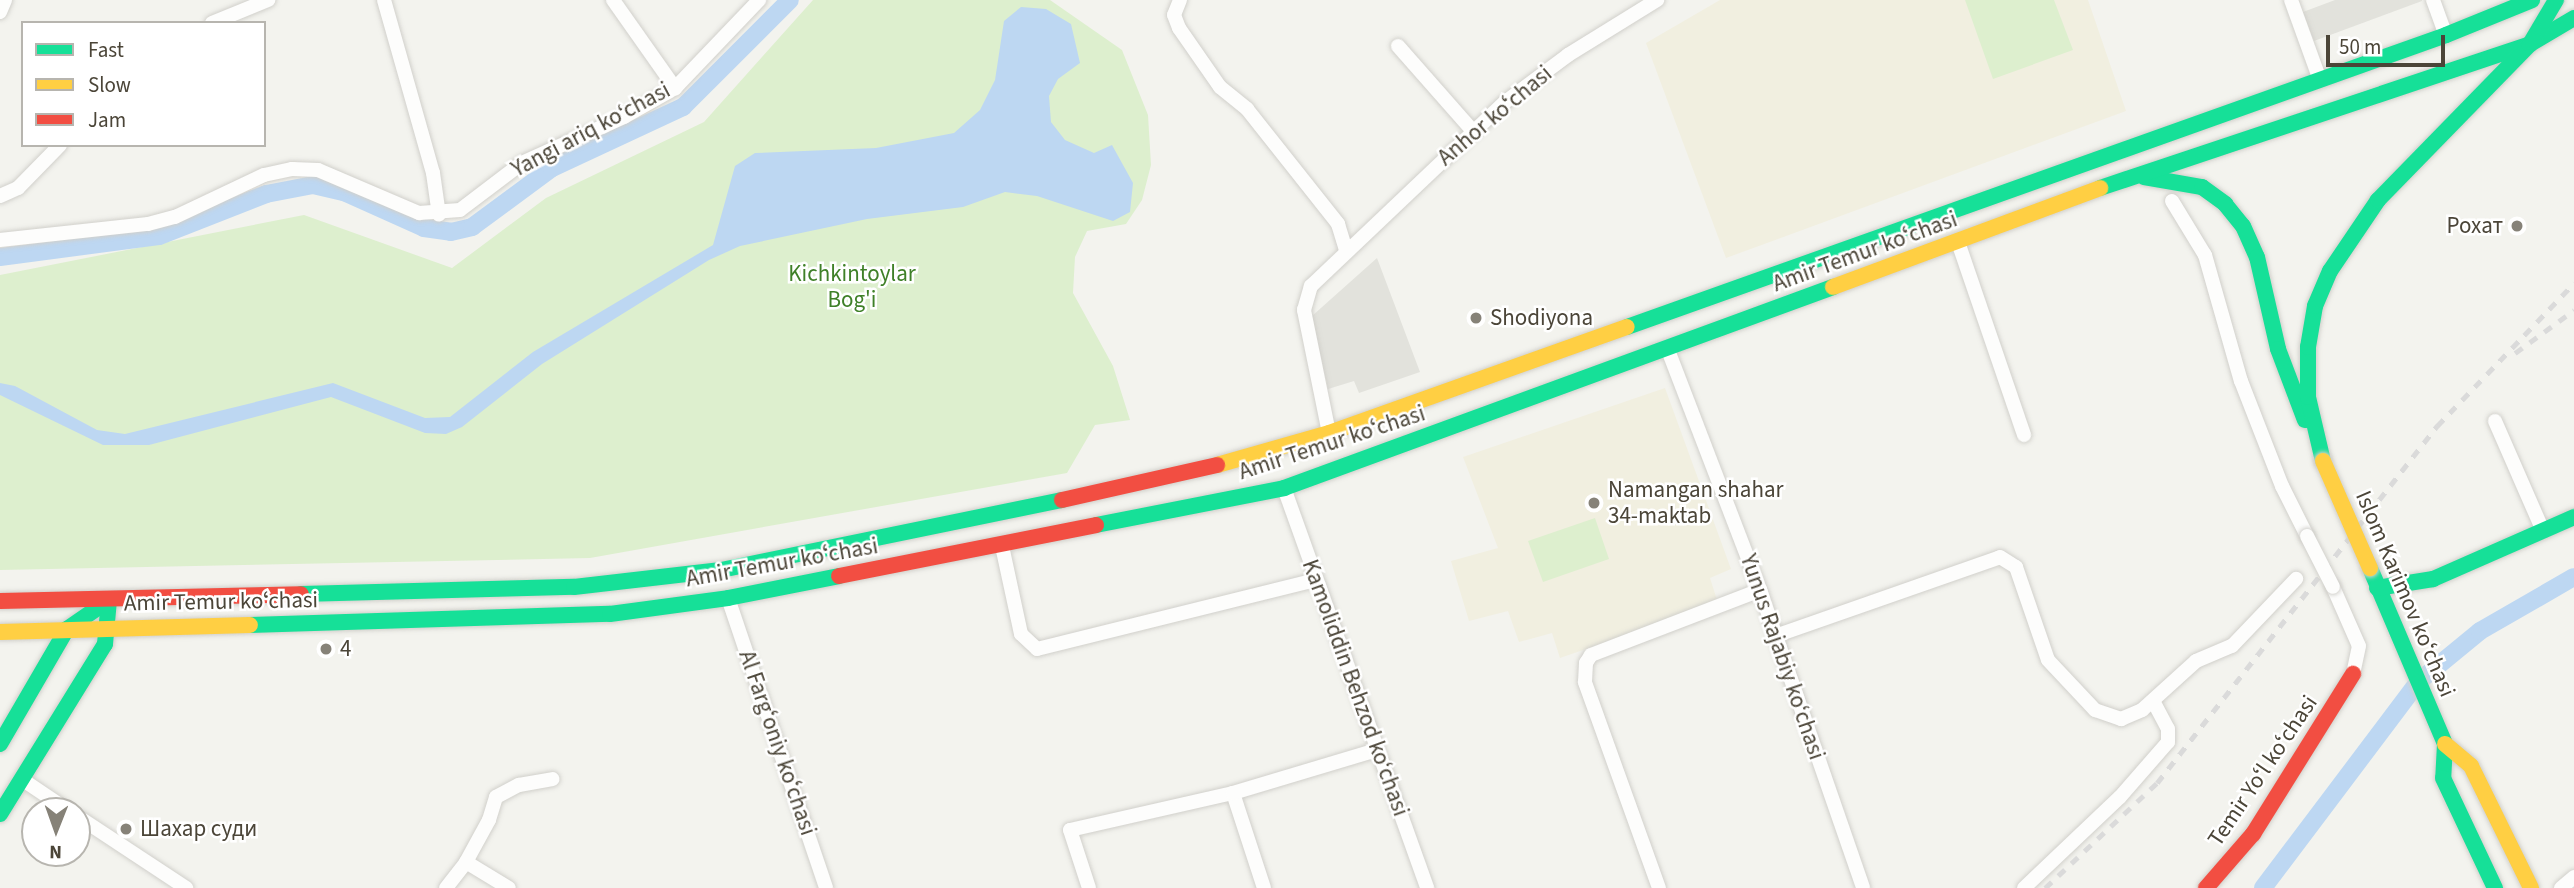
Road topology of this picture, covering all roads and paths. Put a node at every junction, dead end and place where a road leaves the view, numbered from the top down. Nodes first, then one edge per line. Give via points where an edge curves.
1 (5, 0) edge
2 (268, 0) edge
3 (384, 0) edge
4 (613, 0) edge
5 (759, 0) edge
6 (1180, 0) edge
7 (1657, 0) edge
8 (2291, 0) edge
9 (2433, 0) edge
10 (2532, 0) edge
11 (2556, 0) edge
12 (0, 12) edge
13 (2574, 18) edge
14 (217, 21) edge
15 (2446, 35) junction
16 (2530, 44) junction
17 (1398, 46) dead end
18 (2320, 80) junction
19 (675, 88) junction
20 (1473, 131) junction
21 (58, 147) edge
22 (2134, 176) junction
23 (0, 196) edge
24 (2172, 201) dead end
25 (439, 215) junction
26 (0, 240) edge
27 (1958, 242) junction
28 (1346, 251) junction
29 (1657, 318) junction
30 (1668, 350) junction
31 (2496, 421) dead end
32 (1329, 433) junction
33 (2024, 435) dead end
34 (2323, 461) junction
35 (1284, 488) junction
36 (2574, 517) edge
37 (2543, 531) junction
38 (1002, 546) junction
39 (721, 570) junction
40 (2296, 579) dead end
41 (1316, 580) junction
42 (2377, 588) junction
43 (1760, 590) junction
44 (728, 598) junction
45 (109, 600) junction
46 (0, 601) edge
47 (109, 628) junction
48 (67, 629) junction
49 (0, 632) edge
50 (1775, 636) junction
51 (2353, 674) joint
52 (2153, 701) junction
53 (0, 744) edge
54 (2445, 744) junction
55 (1376, 750) junction
56 (552, 779) dead end
57 (23, 780) junction
58 (1233, 793) junction
59 (48, 797) edge
60 (0, 814) edge
61 (91, 825) edge
62 (466, 862) junction
63 (2574, 877) edge
64 (2494, 887) edge
65 (186, 888) edge
66 (446, 888) edge
67 (509, 888) edge
68 (826, 888) edge
69 (1089, 888) edge
70 (1264, 888) edge
71 (1427, 888) edge
72 (1659, 888) edge
73 (1863, 888) edge
74 (2024, 888) edge
75 (2206, 888) edge
76 (2531, 888) edge
77 (2561, 888) edge

1 - 12 street
2 - 14 street
3 - 25 street via 433,173
4 - 19 street
5 - 19 street, Yangi ariq ko‘chasi
6 - 28 street via 1174,15 1179,28 1220,87 1247,109 1338,225
7 - 20 street, Anhor koʻchasi via 1568,55
8 - 18 street
9 - 15 street
10 - 15 main road, Amir Temur koʻchasi
11 - 16 main road
13 - 16 main road, Amir Temur koʻchasi
15 - 18 main road, Amir Temur koʻchasi
16 - 22 main road, Amir Temur koʻchasi
16 - 34 main road via 2378,200 2330,271 2315,306 2307,358 2312,424
17 - 20 street
18 - 29 main road, Amir Temur koʻchasi
19 - 25 street, Yangi ariq ko‘chasi via 624,117 522,163 460,210
20 - 28 street, Anhor koʻchasi
21 - 23 street via 27,180
22 - 27 main road, Amir Temur koʻchasi
22 - 34 main road via 2202,187 2225,204 2243,226 2257,257 2278,349
24 - 51 street, bridge via 2205,255 2241,381 2282,486 2359,646
25 - 26 street via 419,214 318,170 292,169 264,175 175,217 148,224
27 - 30 main road, Amir Temur koʻchasi
27 - 33 street
28 - 32 street, Anhor koʻchasi via 1311,286 1305,299
29 - 30 main road
29 - 32 main road, Amir Temur koʻchasi
30 - 35 main road, Amir Temur koʻchasi
30 - 43 street, Yunus Rajabiy ko‘chasi
31 - 37 street
32 - 39 main road, Amir Temur koʻchasi via 1169,478
34 - 42 main road, Islom Karimov koʻchasi, bridge
35 - 38 main road, Amir Temur koʻchasi
35 - 41 street, Kamoliddin Behzod ko‘chasi
36 - 37 main road
37 - 42 main road via 2432,579
38 - 41 street via 1021,634 1037,649
38 - 44 main road, Amir Temur koʻchasi
39 - 44 main road
39 - 45 main road, Amir Temur koʻchasi via 573,587
40 - 52 street via 2255,627 2232,646 2196,661
41 - 55 street, Kamoliddin Behzod ko‘chasi
42 - 54 main road, Islom Karimov koʻchasi
43 - 50 street, Yunus Rajabiy ko‘chasi
43 - 72 street via 1591,654 1586,663 1585,682
44 - 47 main road, Amir Temur koʻchasi via 610,614
44 - 68 street, Al Fargʻoniy koʻchasi
45 - 46 main road, Amir Temur koʻchasi
45 - 47 main road
45 - 48 main road
47 - 48 main road, Amir Temur koʻchasi
47 - 57 main road via 105,643
48 - 49 main road, Amir Temur koʻchasi
48 - 53 main road
50 - 52 street via 2000,557 2016,567 2048,660 2095,710 2121,719
50 - 73 street, Yunus Rajabiy ko‘chasi
51 - 75 main road, Temir Yoʻl koʻchasi via 2253,834
52 - 74 street via 2168,729 2168,743 2120,797
54 - 64 main road, Islom Karimov koʻchasi via 2443,778
54 - 76 main road, Islom Karimov koʻchasi via 2471,766
55 - 58 street
55 - 71 street, Kamoliddin Behzod ko‘chasi
56 - 62 street via 519,785 496,797
57 - 59 street
57 - 60 main road
58 - 69 street via 1070,830
58 - 70 street
61 - 65 street
62 - 66 street
62 - 67 street
63 - 77 street

